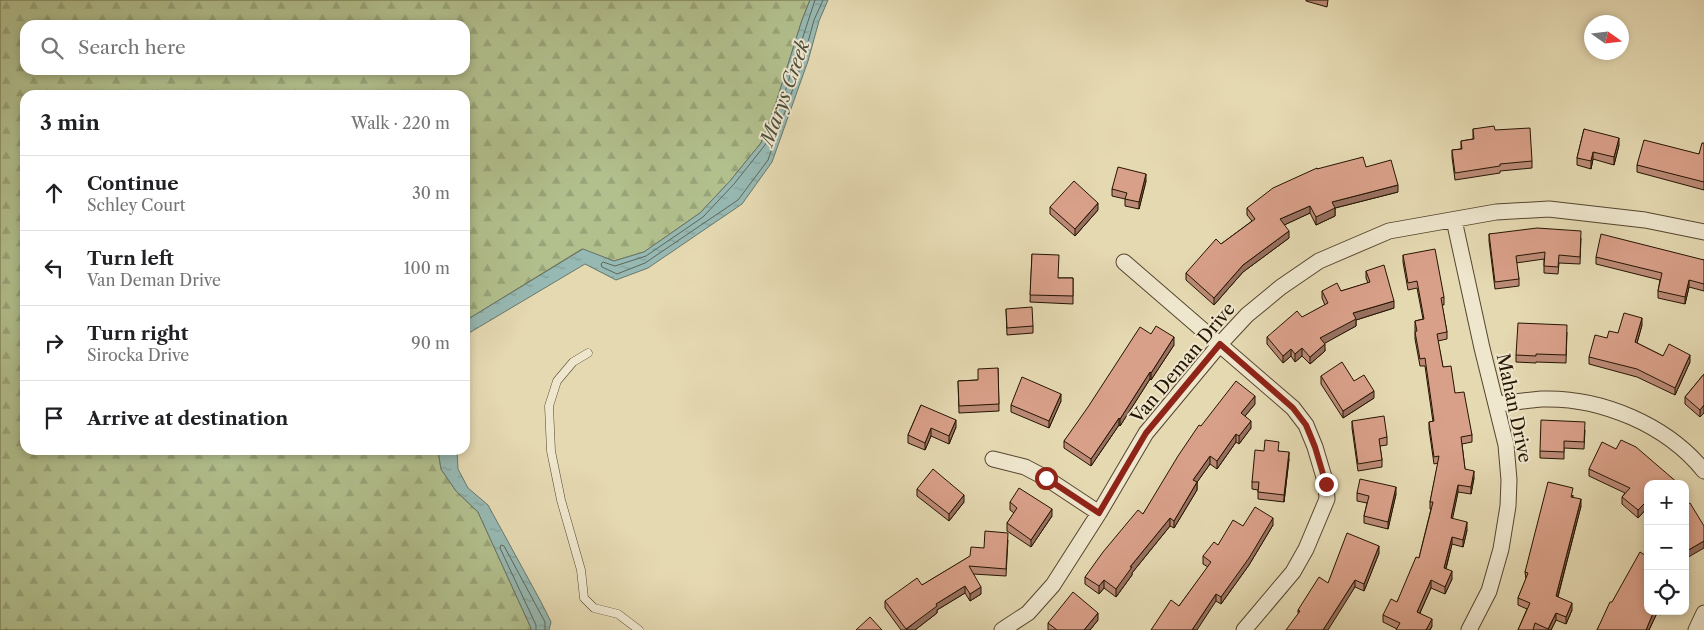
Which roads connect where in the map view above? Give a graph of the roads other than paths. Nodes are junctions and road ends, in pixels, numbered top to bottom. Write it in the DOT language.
graph roads {
  1 [pos="1454,220"];
  2 [pos="1704,232"];
  3 [pos="1124,262"];
  4 [pos="1220,344"];
  5 [pos="588,353"];
  6 [pos="1496,404"];
  7 [pos="992,460"];
  8 [pos="1704,471"];
  9 [pos="1099,513"];
  10 [pos="1704,613"];
  11 [pos="639,630"];
  12 [pos="1002,630"];
  13 [pos="1244,630"];
  14 [pos="1469,630"];
  15 [pos="1696,630"];
  1 -- 2 [label="street, Van Deman Drive"];
  1 -- 4 [label="street, Van Deman Drive"];
  1 -- 6 [label="street, Mahan Drive"];
  3 -- 4 [label="street"];
  4 -- 9 [label="street, Van Deman Drive"];
  4 -- 13 [label="street"];
  5 -- 11 [label="lane"];
  6 -- 8 [label="street"];
  6 -- 14 [label="street, Mahan Drive"];
  7 -- 9 [label="street"];
  9 -- 12 [label="street, Van Deman Drive"];
  10 -- 15 [label="street"];
}
